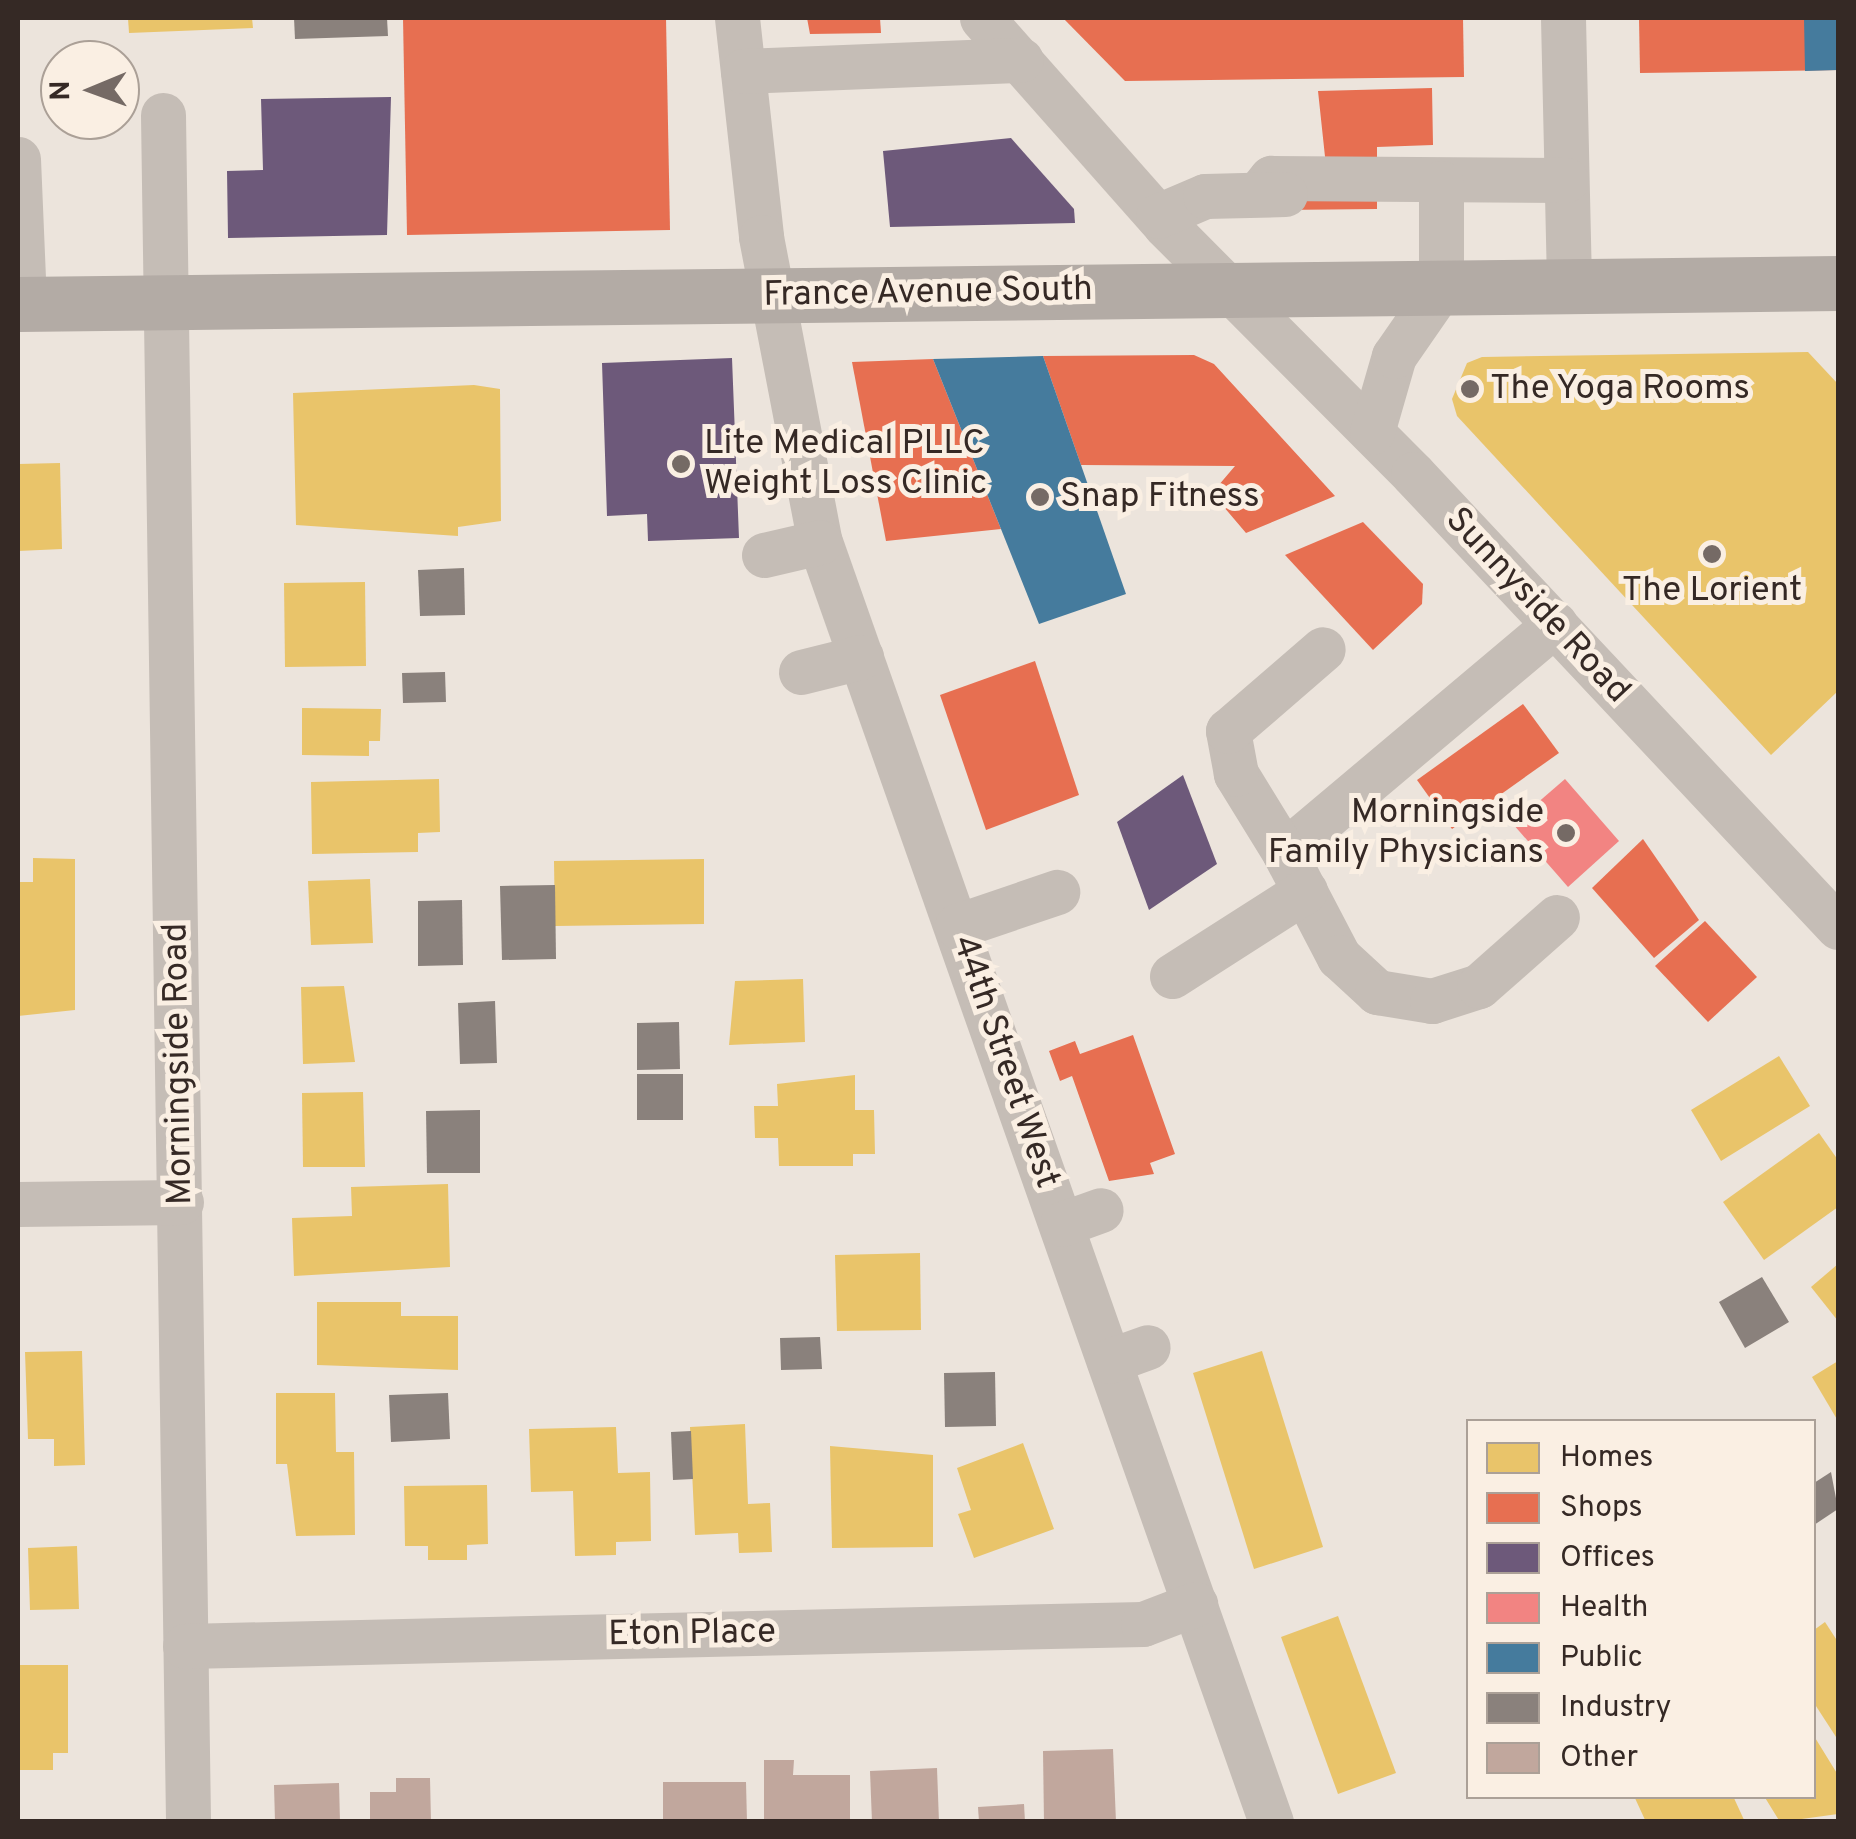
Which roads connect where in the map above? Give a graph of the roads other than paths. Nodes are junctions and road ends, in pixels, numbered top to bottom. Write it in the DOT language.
graph roads {
  1 [pos="736,18"];
  2 [pos="982,18"];
  3 [pos="1562,18"];
  4 [pos="1021,60"];
  5 [pos="742,71"];
  6 [pos="163,114"];
  7 [pos="18,159"];
  8 [pos="1566,180"];
  9 [pos="1441,182"];
  10 [pos="1158,216"];
  11 [pos="1838,283"];
  12 [pos="1568,287"];
  13 [pos="1442,288"];
  14 [pos="1228,291"];
  15 [pos="773,292"];
  16 [pos="21,304"];
  17 [pos="166,306"];
  18 [pos="1372,432"];
  19 [pos="820,542"];
  20 [pos="764,555"];
  21 [pos="1555,624"];
  22 [pos="1323,649"];
  23 [pos="861,657"];
  24 [pos="802,672"];
  25 [pos="1294,872"];
  26 [pos="1057,892"];
  27 [pos="1557,917"];
  28 [pos="957,926"];
  29 [pos="1838,927"];
  30 [pos="1172,976"];
  31 [pos="181,1202"];
  32 [pos="18,1204"];
  33 [pos="1194,1604"];
  34 [pos="185,1646"];
  35 [pos="188,1822"];
  36 [pos="1271,1822"];
  1 -- 5 [label="street, 44th Street West"];
  2 -- 4 [label="street, Sunnyside Road"];
  3 -- 8 [label="street"];
  4 -- 5 [label="street"];
  4 -- 10 [label="street, Sunnyside Road"];
  5 -- 15 [label="street, 44th Street West"];
  6 -- 17 [label="street, Morningside Road"];
  7 -- 16 [label="street"];
  8 -- 9 [label="street"];
  8 -- 12 [label="street"];
  9 -- 10 [label="street"];
  9 -- 13 [label="street"];
  10 -- 14 [label="street, Sunnyside Road"];
  11 -- 12 [label="main road, France Avenue South"];
  12 -- 13 [label="main road, France Avenue South"];
  13 -- 14 [label="main road, France Avenue South"];
  13 -- 18 [label="street"];
  14 -- 15 [label="main road, France Avenue South"];
  14 -- 18 [label="street, Sunnyside Road"];
  15 -- 17 [label="main road, France Avenue South"];
  15 -- 19 [label="street, 44th Street West"];
  16 -- 17 [label="main road, France Avenue South"];
  17 -- 31 [label="street, Morningside Road"];
  18 -- 21 [label="street, Sunnyside Road"];
  19 -- 20 [label="street"];
  19 -- 23 [label="street, 44th Street West"];
  21 -- 25 [label="street"];
  21 -- 29 [label="street, Sunnyside Road"];
  22 -- 25 [label="street"];
  23 -- 24 [label="street"];
  23 -- 28 [label="street, 44th Street West"];
  25 -- 27 [label="street"];
  25 -- 30 [label="street"];
  26 -- 28 [label="street"];
  28 -- 33 [label="street, 44th Street West"];
  31 -- 32 [label="street"];
  31 -- 34 [label="street, Morningside Road"];
  33 -- 34 [label="street, Eton Place"];
  33 -- 36 [label="street, 44th Street West"];
  34 -- 35 [label="street, Morningside Road"];
}
